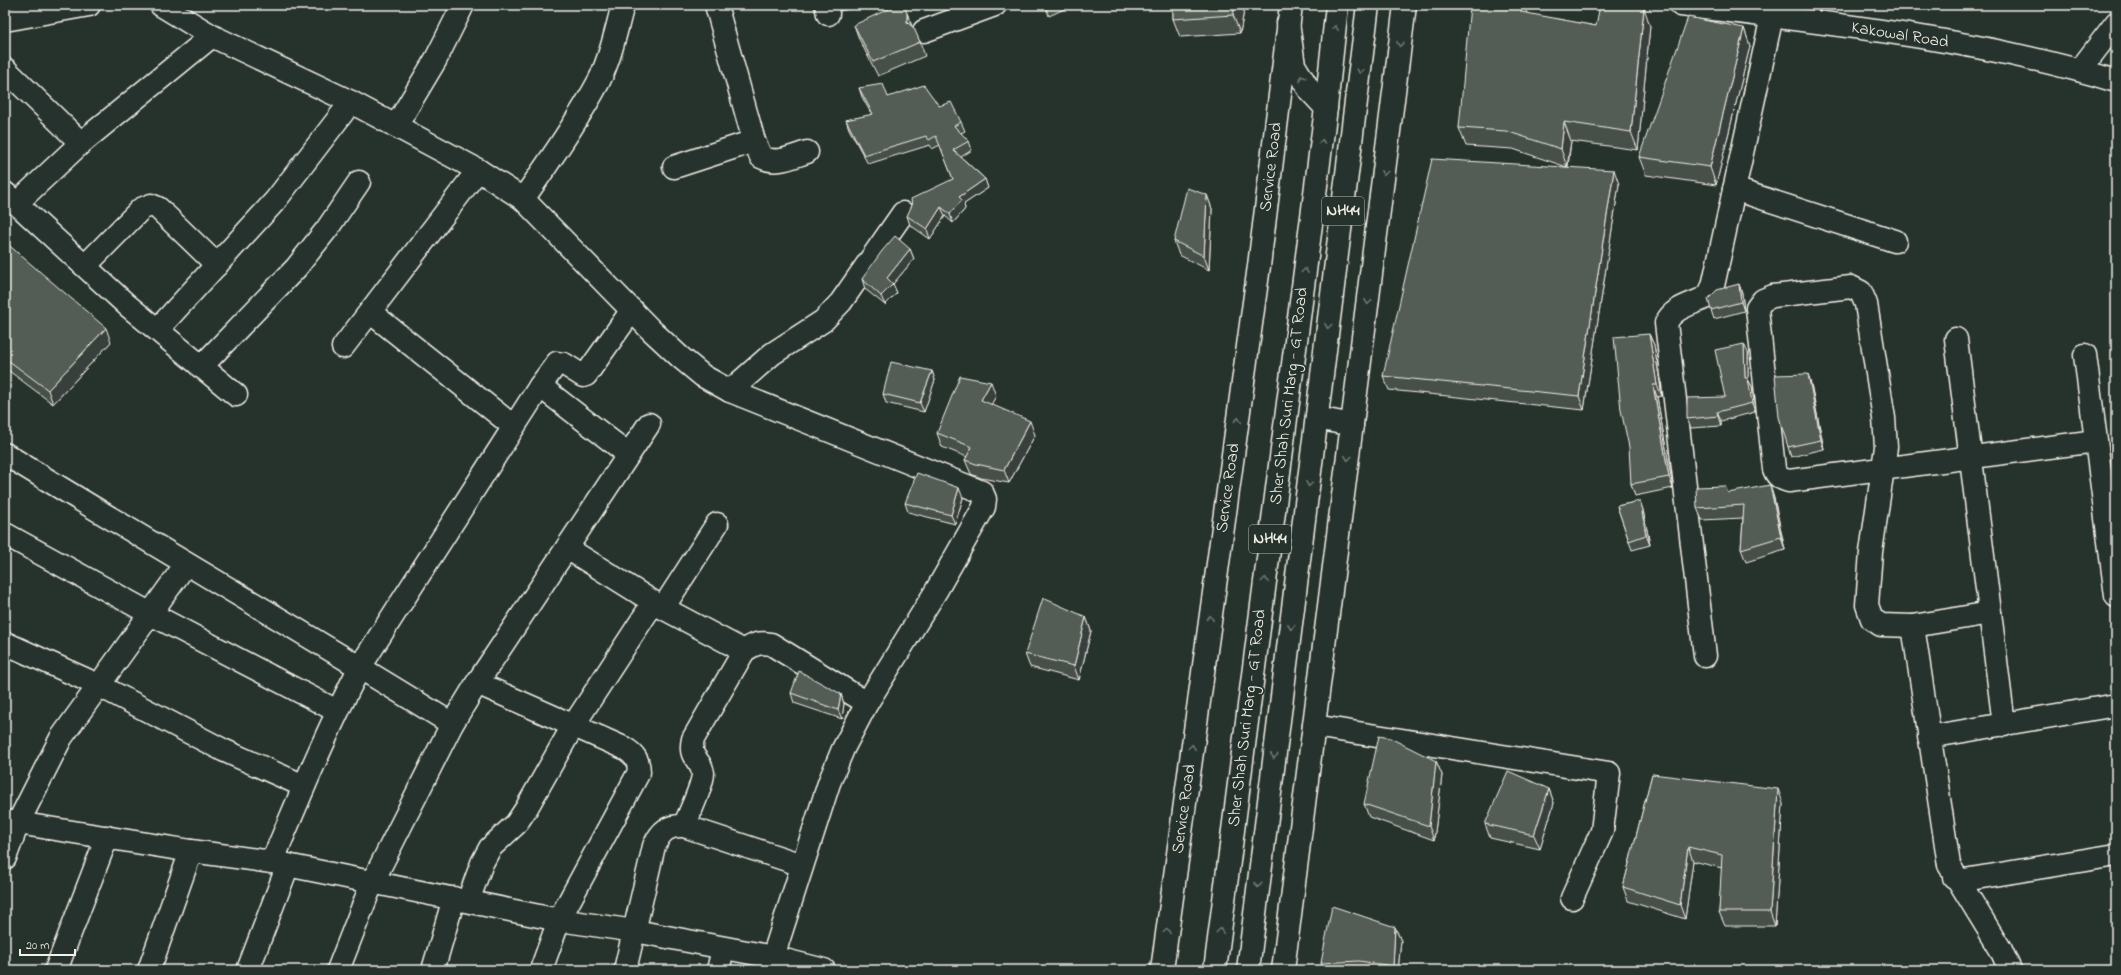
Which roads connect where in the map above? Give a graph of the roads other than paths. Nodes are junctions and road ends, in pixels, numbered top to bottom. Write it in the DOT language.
graph roads {
  1 [pos="89,5"];
  2 [pos="161,5"];
  3 [pos="463,5"];
  4 [pos="622,5"];
  5 [pos="716,5"];
  6 [pos="995,5"];
  7 [pos="1337,5"];
  8 [pos="1368,5"];
  9 [pos="1405,5"];
  10 [pos="1681,5"];
  11 [pos="1289,14"];
  12 [pos="1772,16"];
  13 [pos="5,20"];
  14 [pos="2116,23"];
  15 [pos="924,31"];
  16 [pos="212,36"];
  17 [pos="5,69"];
  18 [pos="2080,70"];
  19 [pos="2116,81"];
  20 [pos="351,102"];
  21 [pos="1326,108"];
  22 [pos="396,126"];
  23 [pos="754,141"];
  24 [pos="81,143"];
  25 [pos="807,152"];
  26 [pos="674,166"];
  27 [pos="478,170"];
  28 [pos="359,182"];
  29 [pos="1734,189"];
  30 [pos="11,198"];
  31 [pos="523,199"];
  32 [pos="903,213"];
  33 [pos="1895,241"];
  34 [pos="217,265"];
  35 [pos="85,266"];
  36 [pos="632,310"];
  37 [pos="370,312"];
  38 [pos="158,329"];
  39 [pos="1956,338"];
  40 [pos="344,347"];
  41 [pos="2085,355"];
  42 [pos="201,367"];
  43 [pos="540,386"];
  44 [pos="730,391"];
  45 [pos="236,395"];
  46 [pos="1317,418"];
  47 [pos="649,424"];
  48 [pos="1352,425"];
  49 [pos="514,426"];
  50 [pos="2096,441"];
  51 [pos="5,454"];
  52 [pos="628,454"];
  53 [pos="1970,459"];
  54 [pos="1884,470"];
  55 [pos="717,524"];
  56 [pos="5,534"];
  57 [pos="567,548"];
  58 [pos="186,564"];
  59 [pos="2116,596"];
  60 [pos="658,605"];
  61 [pos="1990,613"];
  62 [pos="151,614"];
  63 [pos="1913,626"];
  64 [pos="5,643"];
  65 [pos="744,651"];
  66 [pos="1705,656"];
  67 [pos="360,667"];
  68 [pos="477,683"];
  69 [pos="98,685"];
  70 [pos="867,703"];
  71 [pos="2116,705"];
  72 [pos="337,711"];
  73 [pos="452,724"];
  74 [pos="2004,725"];
  75 [pos="573,726"];
  76 [pos="1314,726"];
  77 [pos="1929,737"];
  78 [pos="304,786"];
  79 [pos="12,822"];
  80 [pos="684,826"];
  81 [pos="107,837"];
  82 [pos="191,851"];
  83 [pos="2116,855"];
  84 [pos="5,858"];
  85 [pos="280,864"];
  86 [pos="802,865"];
  87 [pos="1954,877"];
  88 [pos="372,882"];
  89 [pos="1572,898"];
  90 [pos="461,900"];
  91 [pos="559,920"];
  92 [pos="635,931"];
  93 [pos="724,949"];
  94 [pos="784,963"];
  95 [pos="56,970"];
  96 [pos="149,970"];
  97 [pos="248,970"];
  98 [pos="338,970"];
  99 [pos="433,970"];
  100 [pos="541,970"];
  101 [pos="625,970"];
  102 [pos="718,970"];
  103 [pos="824,970"];
  104 [pos="1162,970"];
  105 [pos="1215,970"];
  106 [pos="1248,970"];
  107 [pos="1283,970"];
  108 [pos="2010,970"];
  1 -- 13 [label="main road"];
  2 -- 16 [label="main road"];
  3 -- 22 [label="main road"];
  4 -- 31 [label="main road"];
  5 -- 23 [label="main road"];
  6 -- 15 [label="main road"];
  21 -- 7 [label="main road, NH44, one-way"];
  8 -- 46 [label="main road, NH44, one-way"];
  9 -- 48 [label="main road, one-way"];
  10 -- 12 [label="main road, Kakowal Road"];
  21 -- 11 [label="main road, one-way"];
  104 -- 11 [label="main road, Service Road, one-way"];
  12 -- 18 [label="main road, Kakowal Road"];
  12 -- 29 [label="main road"];
  14 -- 18 [label="main road"];
  16 -- 20 [label="main road"];
  16 -- 24 [label="main road"];
  17 -- 24 [label="main road"];
  18 -- 19 [label="main road, Kakowal Road"];
  20 -- 22 [label="main road"];
  20 -- 34 [label="main road"];
  105 -- 21 [label="main road, Sher Shah Suri Marg - GT Road / NH44, one-way"];
  22 -- 27 [label="main road"];
  23 -- 25 [label="main road"];
  23 -- 26 [label="main road"];
  24 -- 30 [label="main road"];
  27 -- 31 [label="main road"];
  27 -- 37 [label="main road"];
  28 -- 42 [label="main road"];
  29 -- 33 [label="main road"];
  29 -- 66 [label="main road"];
  30 -- 35 [label="main road"];
  31 -- 36 [label="main road"];
  32 -- 44 [label="main road"];
  34 -- 35 [label="main road"];
  34 -- 38 [label="main road"];
  35 -- 38 [label="main road"];
  36 -- 43 [label="main road"];
  36 -- 44 [label="main road"];
  37 -- 40 [label="main road"];
  37 -- 49 [label="main road"];
  38 -- 42 [label="main road"];
  39 -- 53 [label="main road"];
  41 -- 50 [label="main road"];
  42 -- 45 [label="main road"];
  43 -- 49 [label="main road"];
  43 -- 52 [label="main road"];
  44 -- 70 [label="main road"];
  46 -- 48 [label="main road"];
  46 -- 106 [label="main road, Sher Shah Suri Marg - GT Road / NH44, one-way"];
  47 -- 52 [label="main road"];
  48 -- 76 [label="main road, one-way"];
  49 -- 67 [label="main road"];
  50 -- 53 [label="main road"];
  50 -- 59 [label="main road"];
  51 -- 58 [label="main road"];
  52 -- 57 [label="main road"];
  53 -- 54 [label="main road"];
  53 -- 61 [label="main road"];
  54 -- 54 [label="main road"];
  54 -- 63 [label="main road"];
  55 -- 60 [label="main road"];
  56 -- 62 [label="main road"];
  57 -- 60 [label="main road"];
  57 -- 68 [label="main road"];
  58 -- 62 [label="main road"];
  58 -- 67 [label="main road"];
  60 -- 65 [label="main road"];
  60 -- 75 [label="main road"];
  61 -- 63 [label="main road"];
  61 -- 74 [label="main road"];
  62 -- 69 [label="main road"];
  62 -- 72 [label="main road"];
  63 -- 77 [label="main road"];
  64 -- 69 [label="main road"];
  65 -- 70 [label="main road"];
  65 -- 80 [label="main road"];
  67 -- 72 [label="main road"];
  67 -- 73 [label="main road"];
  68 -- 73 [label="main road"];
  68 -- 75 [label="main road"];
  69 -- 78 [label="main road"];
  69 -- 79 [label="main road"];
  70 -- 86 [label="main road"];
  71 -- 74 [label="main road"];
  72 -- 78 [label="main road"];
  73 -- 88 [label="main road"];
  74 -- 77 [label="main road"];
  75 -- 90 [label="main road"];
  75 -- 91 [label="main road"];
  76 -- 89 [label="main road"];
  76 -- 107 [label="main road"];
  77 -- 87 [label="main road"];
  78 -- 85 [label="main road"];
  79 -- 81 [label="main road"];
  79 -- 84 [label="main road"];
  80 -- 86 [label="main road"];
  80 -- 92 [label="main road"];
  81 -- 82 [label="main road"];
  81 -- 95 [label="main road"];
  82 -- 85 [label="main road"];
  82 -- 96 [label="main road"];
  83 -- 87 [label="main road"];
  85 -- 88 [label="main road"];
  85 -- 97 [label="main road"];
  86 -- 94 [label="main road"];
  87 -- 108 [label="main road"];
  88 -- 90 [label="main road"];
  88 -- 98 [label="main road"];
  90 -- 91 [label="main road"];
  90 -- 99 [label="main road"];
  91 -- 92 [label="main road"];
  91 -- 100 [label="main road"];
  92 -- 93 [label="main road"];
  92 -- 101 [label="main road"];
  93 -- 94 [label="main road"];
  93 -- 102 [label="main road"];
  94 -- 103 [label="main road"];
}
